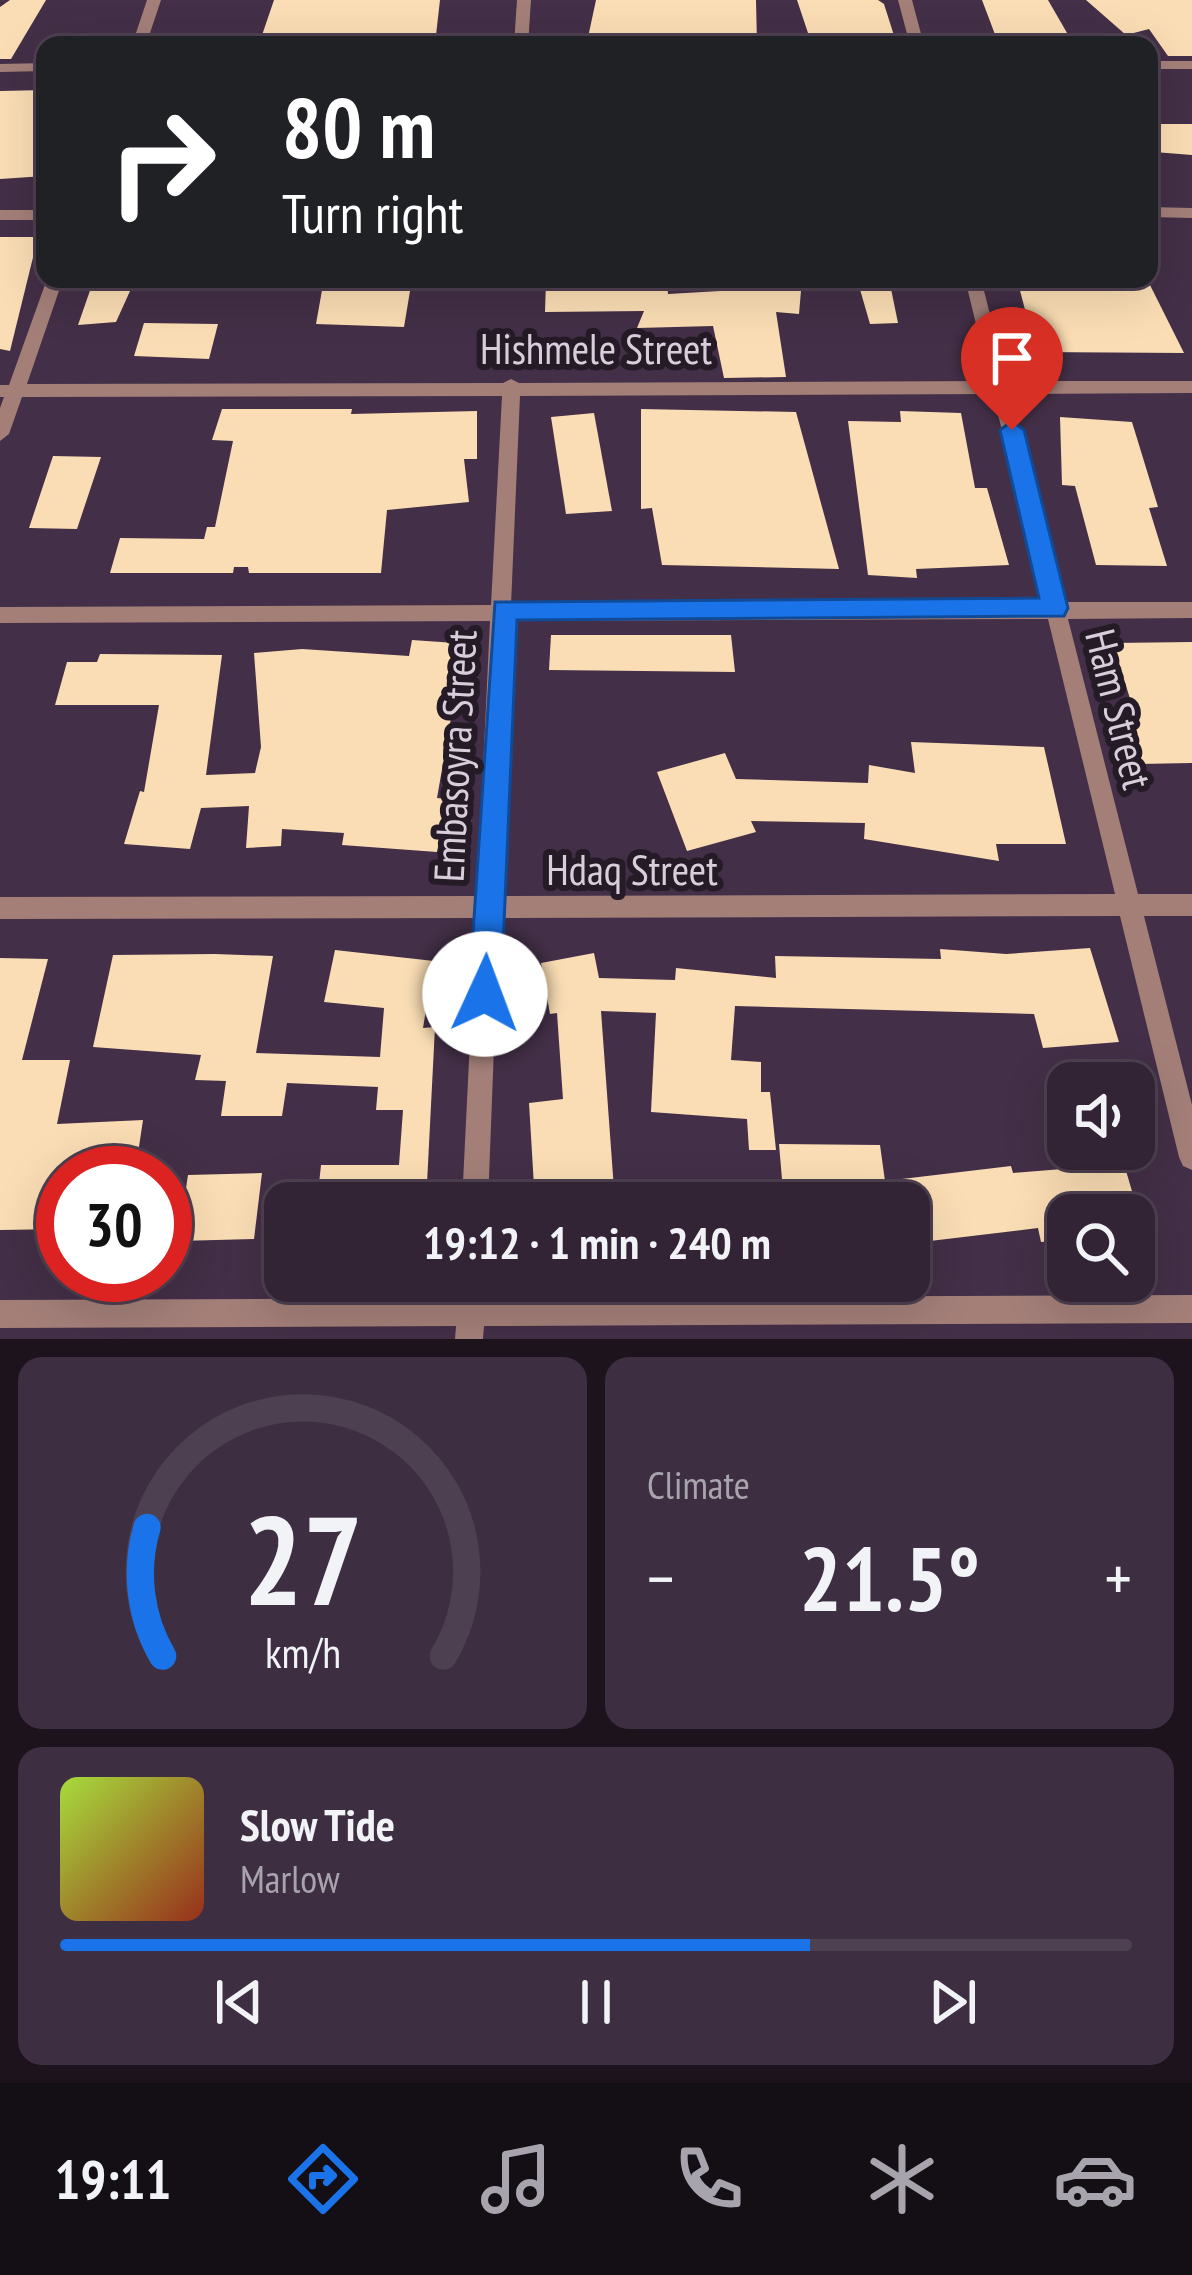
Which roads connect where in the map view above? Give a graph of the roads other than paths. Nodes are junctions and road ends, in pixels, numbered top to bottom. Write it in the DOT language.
graph roads {
  1 [pos="154,0"];
  2 [pos="524,0"];
  3 [pos="905,0"];
  4 [pos="142,36"];
  5 [pos="521,36"];
  6 [pos="914,36"];
  7 [pos="1158,65"];
  8 [pos="1192,65"];
  9 [pos="36,67"];
  10 [pos="0,68"];
  11 [pos="1158,212"];
  12 [pos="1192,212"];
  13 [pos="0,215"];
  14 [pos="36,215"];
  15 [pos="52,288"];
  16 [pos="976,288"];
  17 [pos="1001,385"];
  18 [pos="511,386"];
  19 [pos="1192,387"];
  20 [pos="7,391"];
  21 [pos="0,434"];
  22 [pos="1054,608"];
  23 [pos="505,609"];
  24 [pos="1192,610"];
  25 [pos="0,615"];
  26 [pos="1192,904"];
  27 [pos="1126,905"];
  28 [pos="0,908"];
  29 [pos="488,910"];
  30 [pos="1192,1157"];
  31 [pos="477,1182"];
  32 [pos="297,1302"];
  33 [pos="471,1302"];
  34 [pos="832,1302"];
  35 [pos="1192,1309"];
  36 [pos="0,1314"];
  37 [pos="469,1339"];
  1 -- 4 [label="street"];
  2 -- 5 [label="street"];
  3 -- 6 [label="street"];
  7 -- 8 [label="street"];
  9 -- 10 [label="street"];
  11 -- 12 [label="street"];
  13 -- 14 [label="street"];
  15 -- 20 [label="street"];
  16 -- 17 [label="street, Ham Street"];
  17 -- 18 [label="street, Hishmele Street"];
  17 -- 19 [label="street, Hishmele Street"];
  17 -- 22 [label="street, Ham Street"];
  18 -- 20 [label="street, Hishmele Street"];
  18 -- 23 [label="street, Embasoyra Street"];
  20 -- 21 [label="street"];
  22 -- 23 [label="street"];
  22 -- 24 [label="street"];
  22 -- 27 [label="street, Ham Street"];
  23 -- 25 [label="street"];
  23 -- 29 [label="street, Embasoyra Street"];
  26 -- 27 [label="street, Hdaq Street"];
  27 -- 29 [label="street, Hdaq Street"];
  27 -- 30 [label="street, Ham Street"];
  28 -- 29 [label="street, Hdaq Street"];
  29 -- 31 [label="street, Embasoyra Street"];
  32 -- 36 [label="street"];
  33 -- 37 [label="street"];
  34 -- 35 [label="street"];
}
